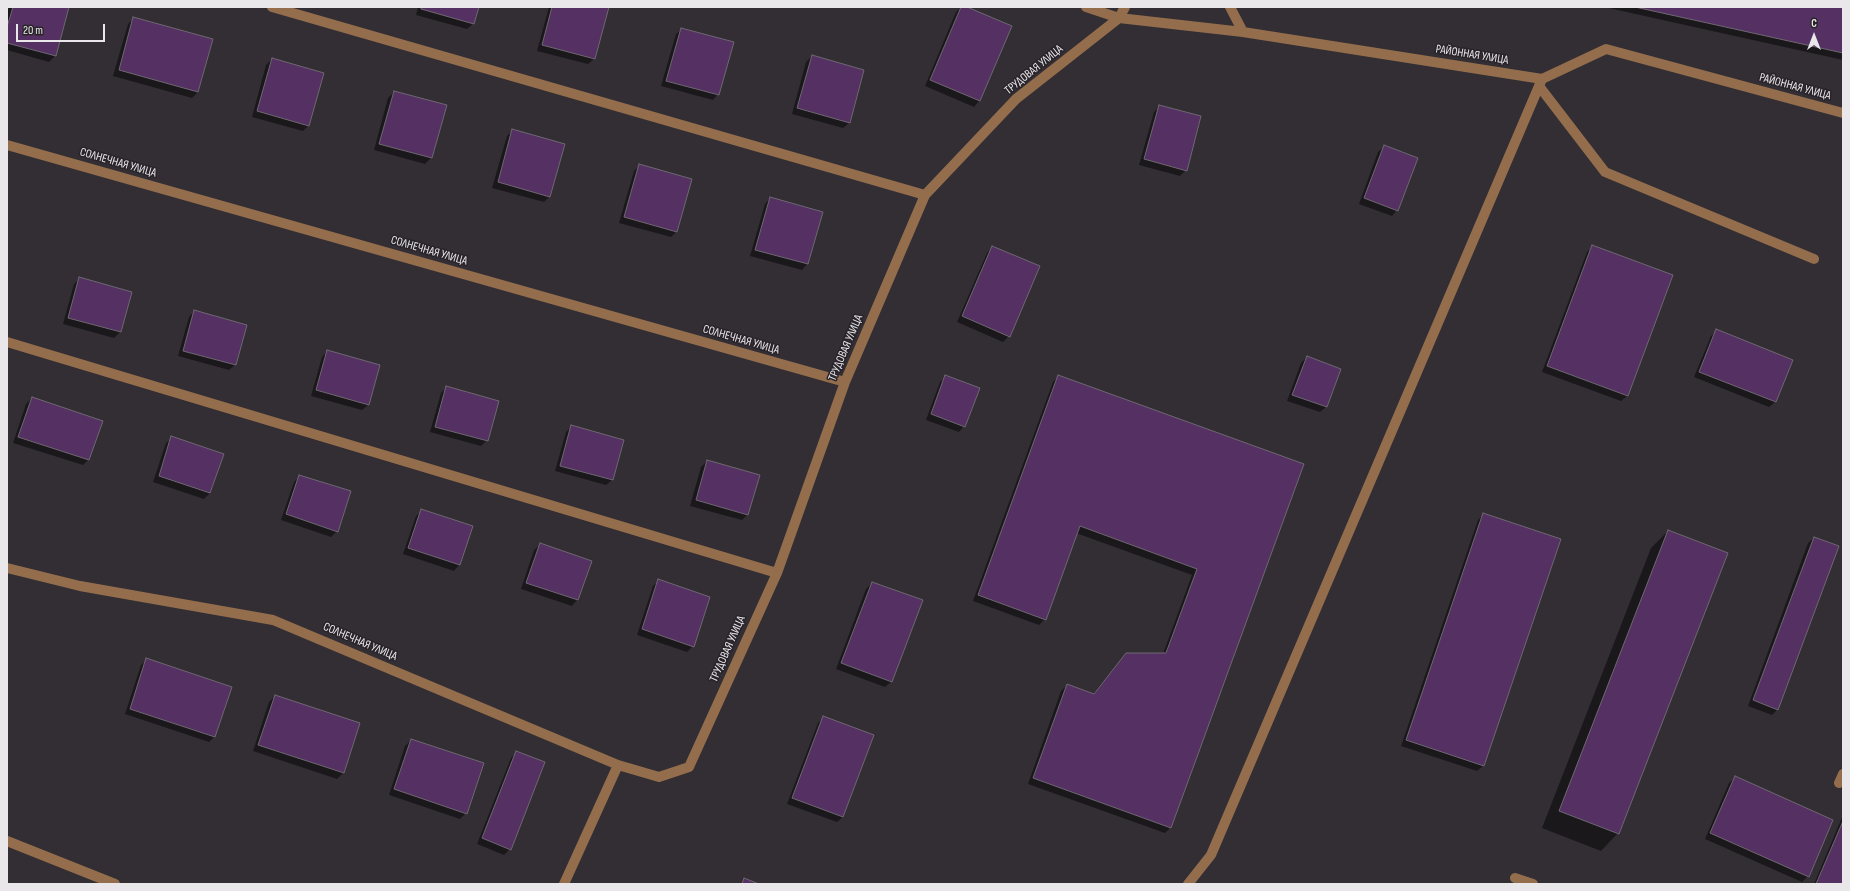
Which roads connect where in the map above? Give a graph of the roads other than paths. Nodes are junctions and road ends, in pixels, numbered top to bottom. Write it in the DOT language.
graph roads {
  1 [pos="272,7"];
  2 [pos="1086,7"];
  3 [pos="1125,7"];
  4 [pos="1230,7"];
  5 [pos="1119,18"];
  6 [pos="1243,32"];
  7 [pos="1540,83"];
  8 [pos="1843,113"];
  9 [pos="7,145"];
  10 [pos="925,195"];
  11 [pos="1814,260"];
  12 [pos="7,342"];
  13 [pos="845,382"];
  14 [pos="7,568"];
  15 [pos="777,573"];
  16 [pos="618,765"];
  17 [pos="689,767"];
  18 [pos="7,841"];
  19 [pos="1515,878"];
  20 [pos="115,884"];
  21 [pos="564,884"];
  22 [pos="1188,884"];
  23 [pos="1533,884"];
  1 -- 10 [label="street"];
  2 -- 5 [label="street, РАЙОННАЯ УЛИЦА"];
  3 -- 5 [label="street, ТРУДОВАЯ УЛИЦА"];
  4 -- 6 [label="street"];
  5 -- 6 [label="street, РАЙОННАЯ УЛИЦА"];
  5 -- 10 [label="street, ТРУДОВАЯ УЛИЦА"];
  6 -- 7 [label="street, РАЙОННАЯ УЛИЦА"];
  7 -- 8 [label="street, РАЙОННАЯ УЛИЦА"];
  7 -- 11 [label="street"];
  7 -- 22 [label="street"];
  9 -- 13 [label="street, СОЛНЕЧНАЯ УЛИЦА"];
  10 -- 13 [label="street, ТРУДОВАЯ УЛИЦА"];
  12 -- 15 [label="street"];
  13 -- 15 [label="street, ТРУДОВАЯ УЛИЦА"];
  14 -- 16 [label="street, СОЛНЕЧНАЯ УЛИЦА"];
  15 -- 17 [label="street, ТРУДОВАЯ УЛИЦА"];
  16 -- 17 [label="street, СОЛНЕЧНАЯ УЛИЦА"];
  16 -- 21 [label="street"];
  18 -- 20 [label="street"];
  19 -- 23 [label="street"];
}
